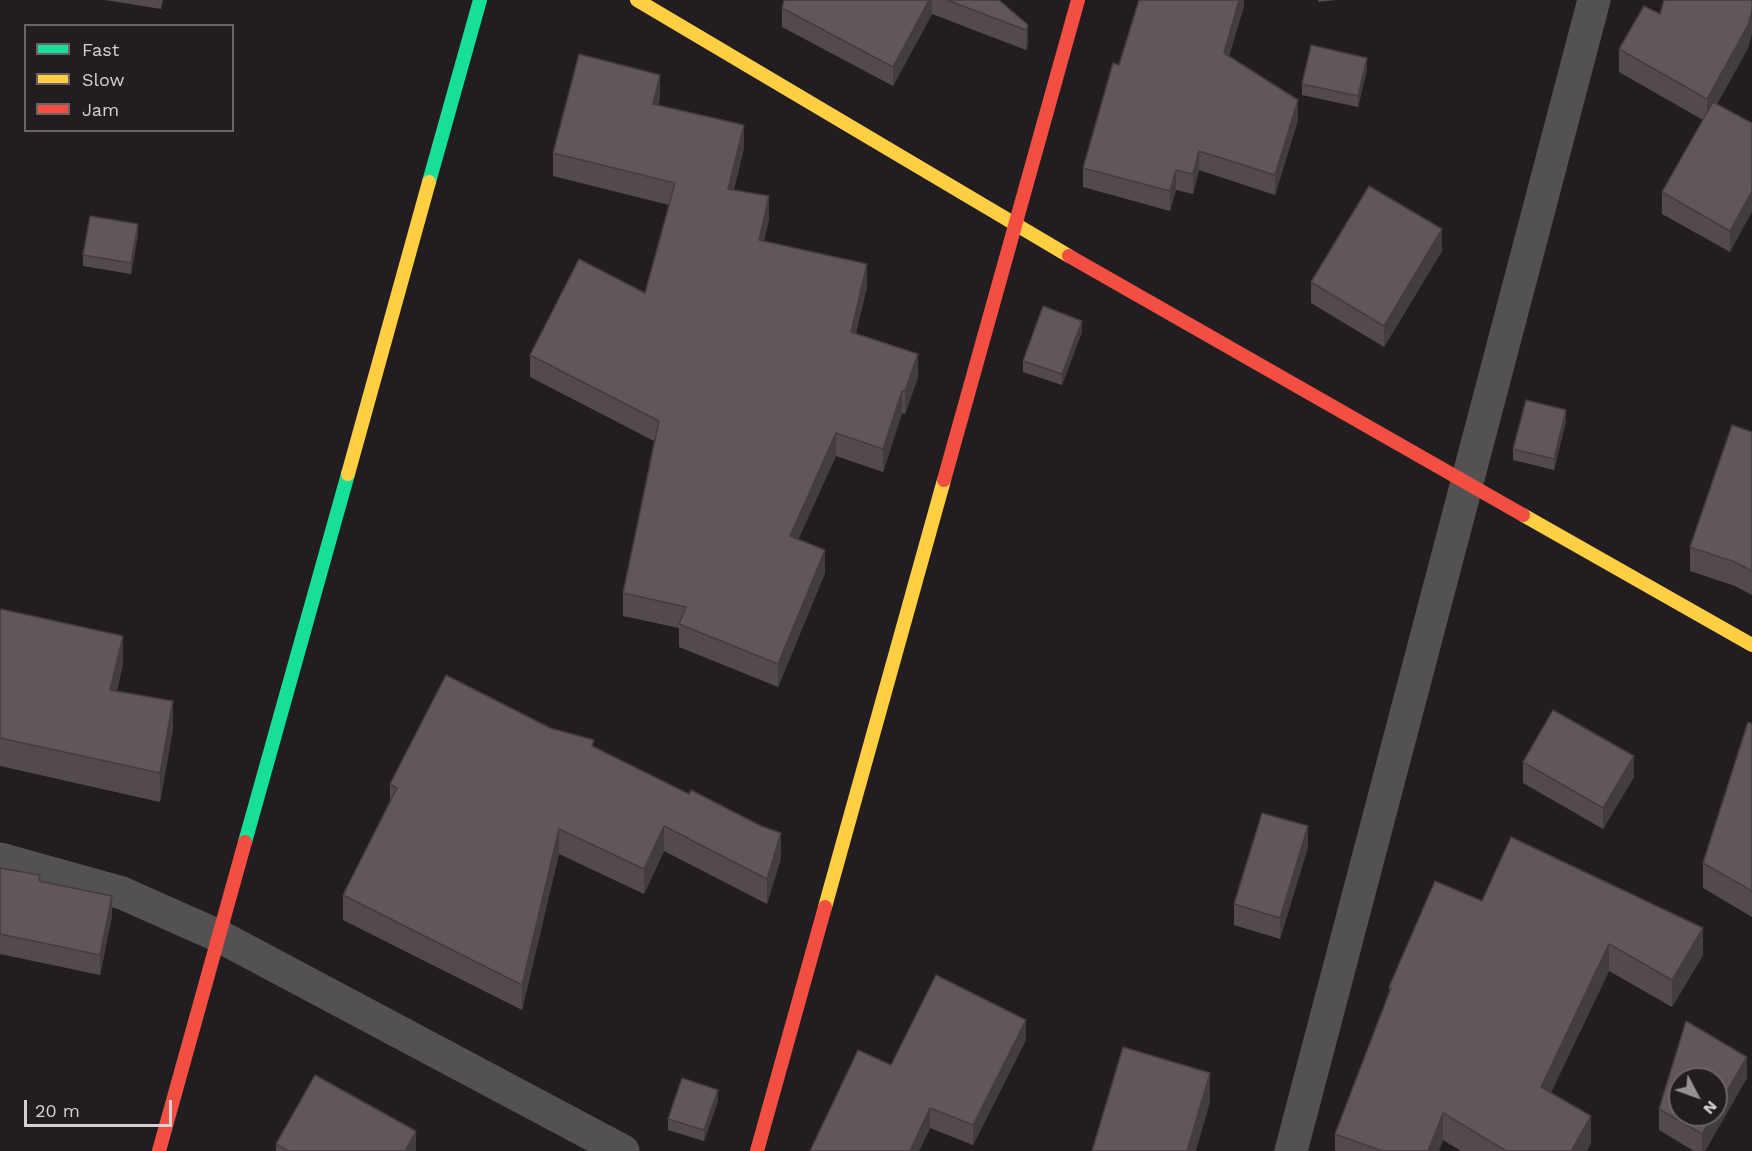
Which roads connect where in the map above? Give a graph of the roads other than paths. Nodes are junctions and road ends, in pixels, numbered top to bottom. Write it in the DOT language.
graph roads {
  1 [pos="480,0"];
  2 [pos="637,0"];
  3 [pos="1078,0"];
  4 [pos="1594,0"];
  5 [pos="1015,225"];
  6 [pos="1467,482"];
  7 [pos="1752,645"];
  8 [pos="0,859"];
  9 [pos="219,936"];
  10 [pos="159,1151"];
  11 [pos="623,1151"];
  12 [pos="757,1151"];
  13 [pos="1291,1151"];
  1 -- 9 [label="street"];
  2 -- 5 [label="street"];
  3 -- 5 [label="street"];
  4 -- 6 [label="street"];
  5 -- 6 [label="street"];
  5 -- 12 [label="street"];
  6 -- 7 [label="street"];
  6 -- 13 [label="street"];
  8 -- 9 [label="street"];
  9 -- 10 [label="street"];
  9 -- 11 [label="street"];
}
